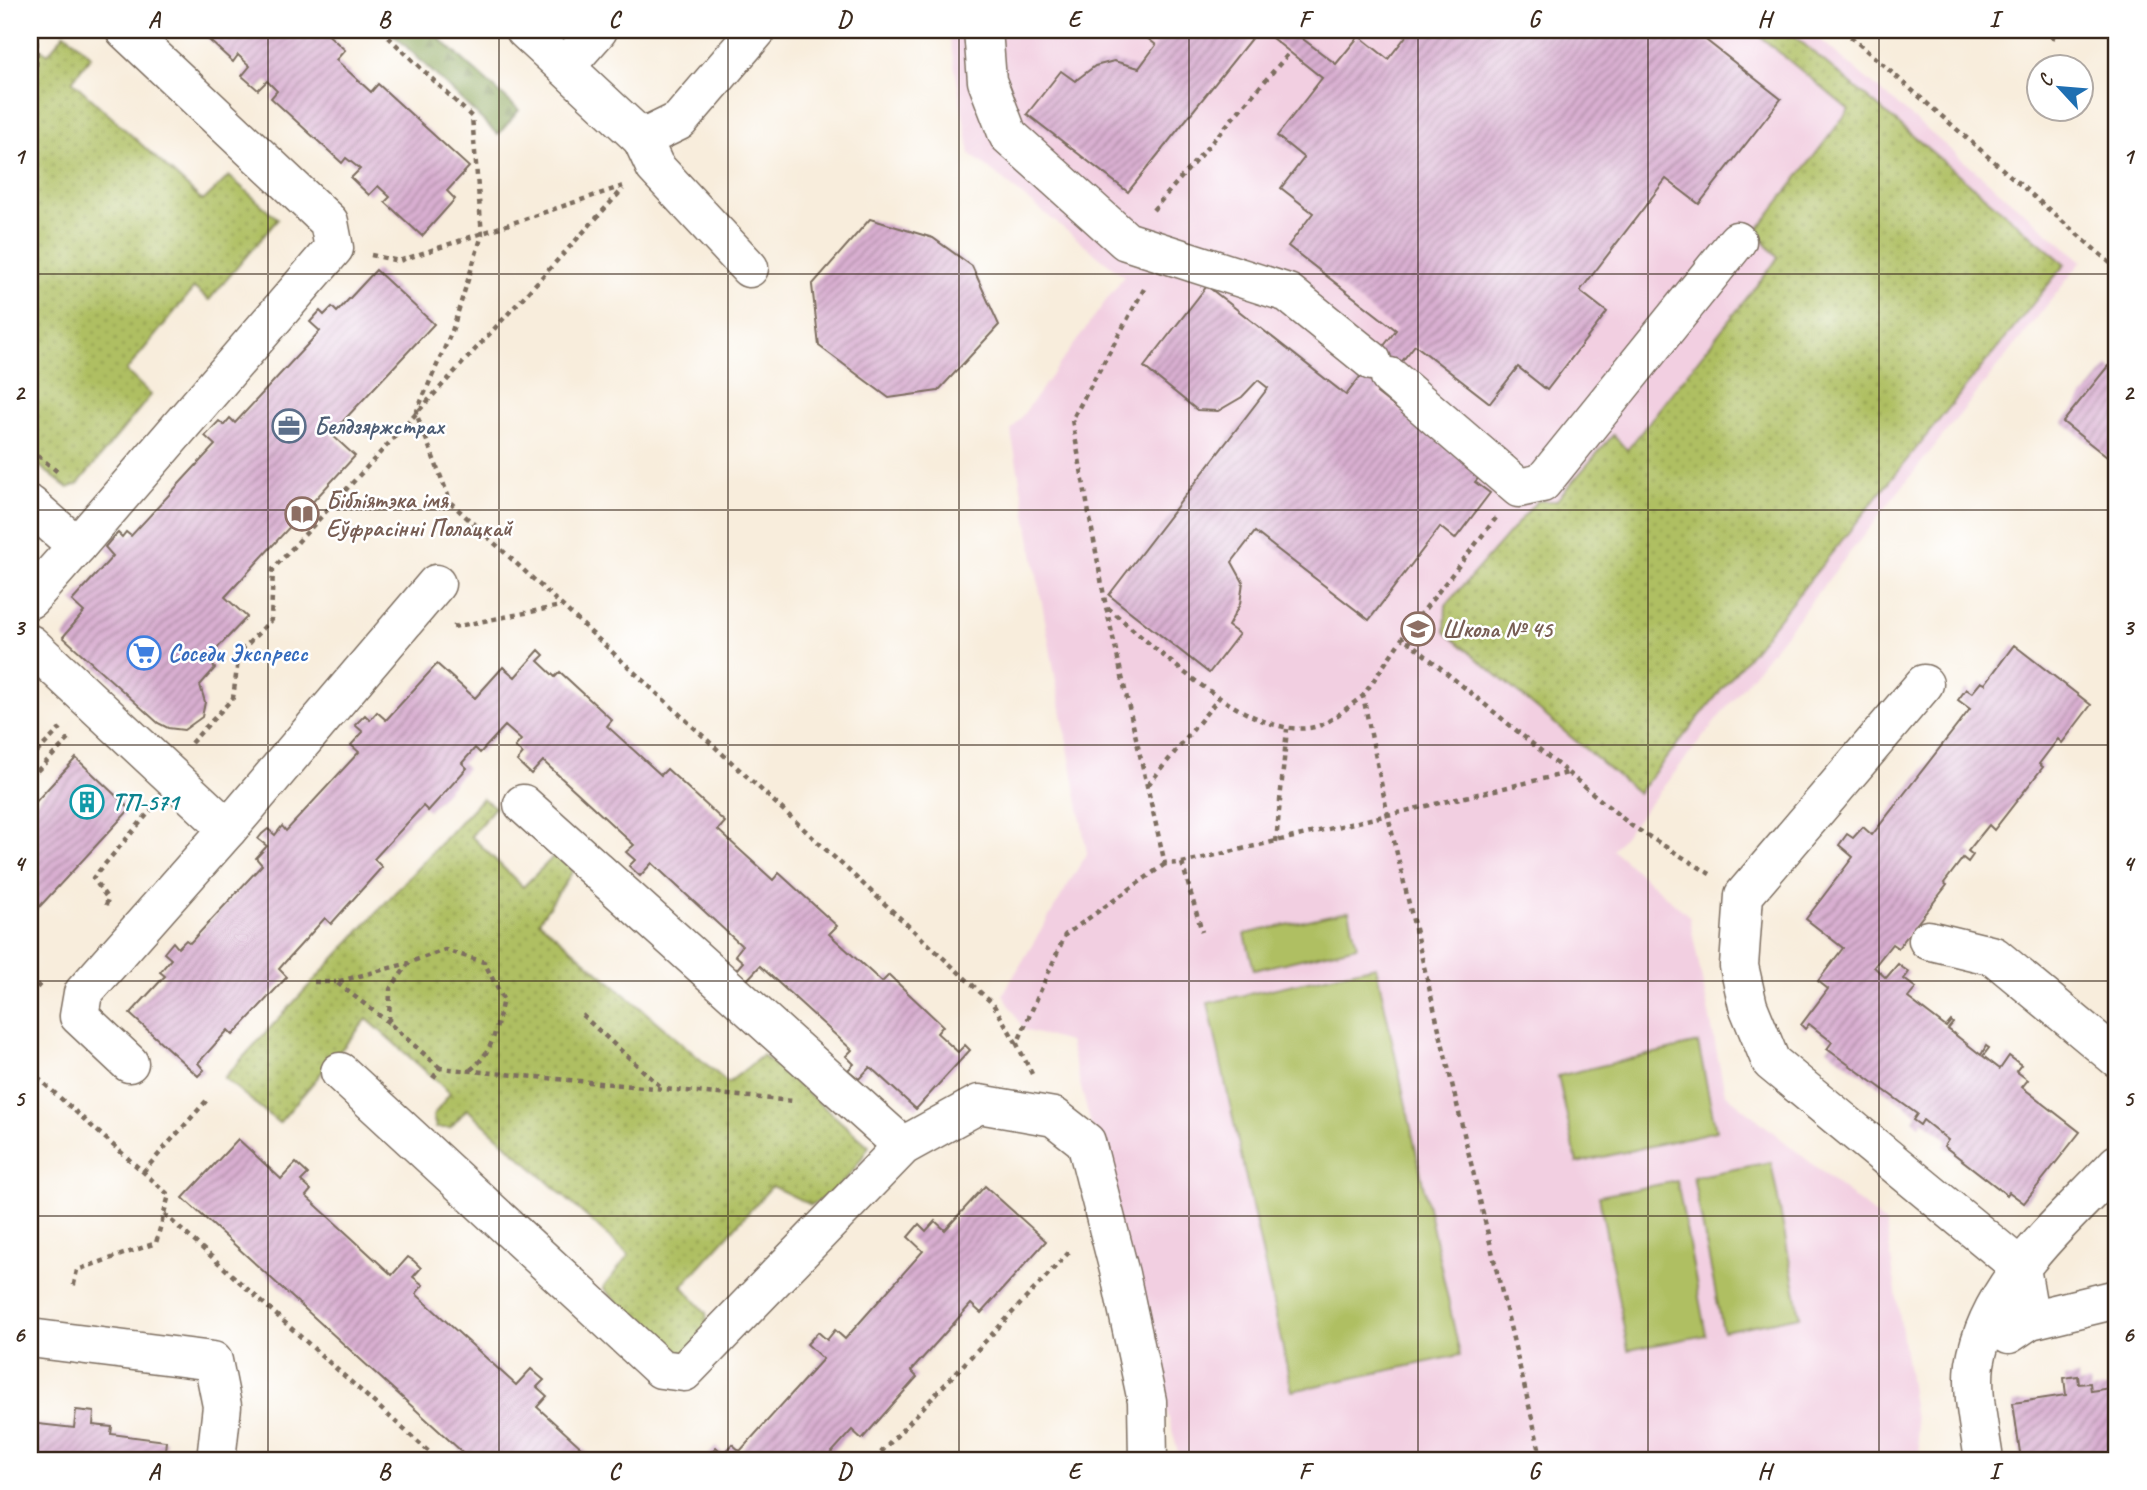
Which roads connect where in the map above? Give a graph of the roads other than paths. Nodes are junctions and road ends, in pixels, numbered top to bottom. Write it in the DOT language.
graph roads {
  1 [pos="125,30"];
  2 [pos="526,30"];
  3 [pos="598,30"];
  4 [pos="757,30"];
  5 [pos="983,30"];
  6 [pos="565,67"];
  7 [pos="642,139"];
  8 [pos="1737,241"];
  9 [pos="749,268"];
  10 [pos="30,505"];
  11 [pos="77,546"];
  12 [pos="436,584"];
  13 [pos="30,599"];
  14 [pos="30,644"];
  15 [pos="1924,684"];
  16 [pos="523,804"];
  17 [pos="228,829"];
  18 [pos="1928,940"];
  19 [pos="2117,1058"];
  20 [pos="129,1063"];
  21 [pos="340,1072"];
  22 [pos="903,1146"];
  23 [pos="2117,1164"];
  24 [pos="2021,1268"];
  25 [pos="2117,1299"];
  26 [pos="2030,1320"];
  27 [pos="30,1338"];
  28 [pos="1975,1367"];
  29 [pos="216,1460"];
  30 [pos="1148,1460"];
  31 [pos="1984,1460"];
  1 -- 11 [label="lane"];
  2 -- 6 [label="lane"];
  3 -- 6 [label="lane"];
  4 -- 7 [label="lane"];
  5 -- 8 [label="lane"];
  6 -- 7 [label="lane"];
  7 -- 9 [label="lane"];
  10 -- 11 [label="lane"];
  11 -- 13 [label="lane"];
  12 -- 17 [label="lane"];
  14 -- 17 [label="lane"];
  15 -- 24 [label="lane"];
  16 -- 22 [label="lane"];
  17 -- 20 [label="lane"];
  18 -- 19 [label="lane"];
  21 -- 22 [label="lane"];
  22 -- 30 [label="lane"];
  23 -- 24 [label="lane"];
  24 -- 26 [label="lane"];
  24 -- 28 [label="lane"];
  25 -- 26 [label="lane"];
  26 -- 28 [label="lane"];
  27 -- 29 [label="lane"];
  28 -- 31 [label="lane"];
}
